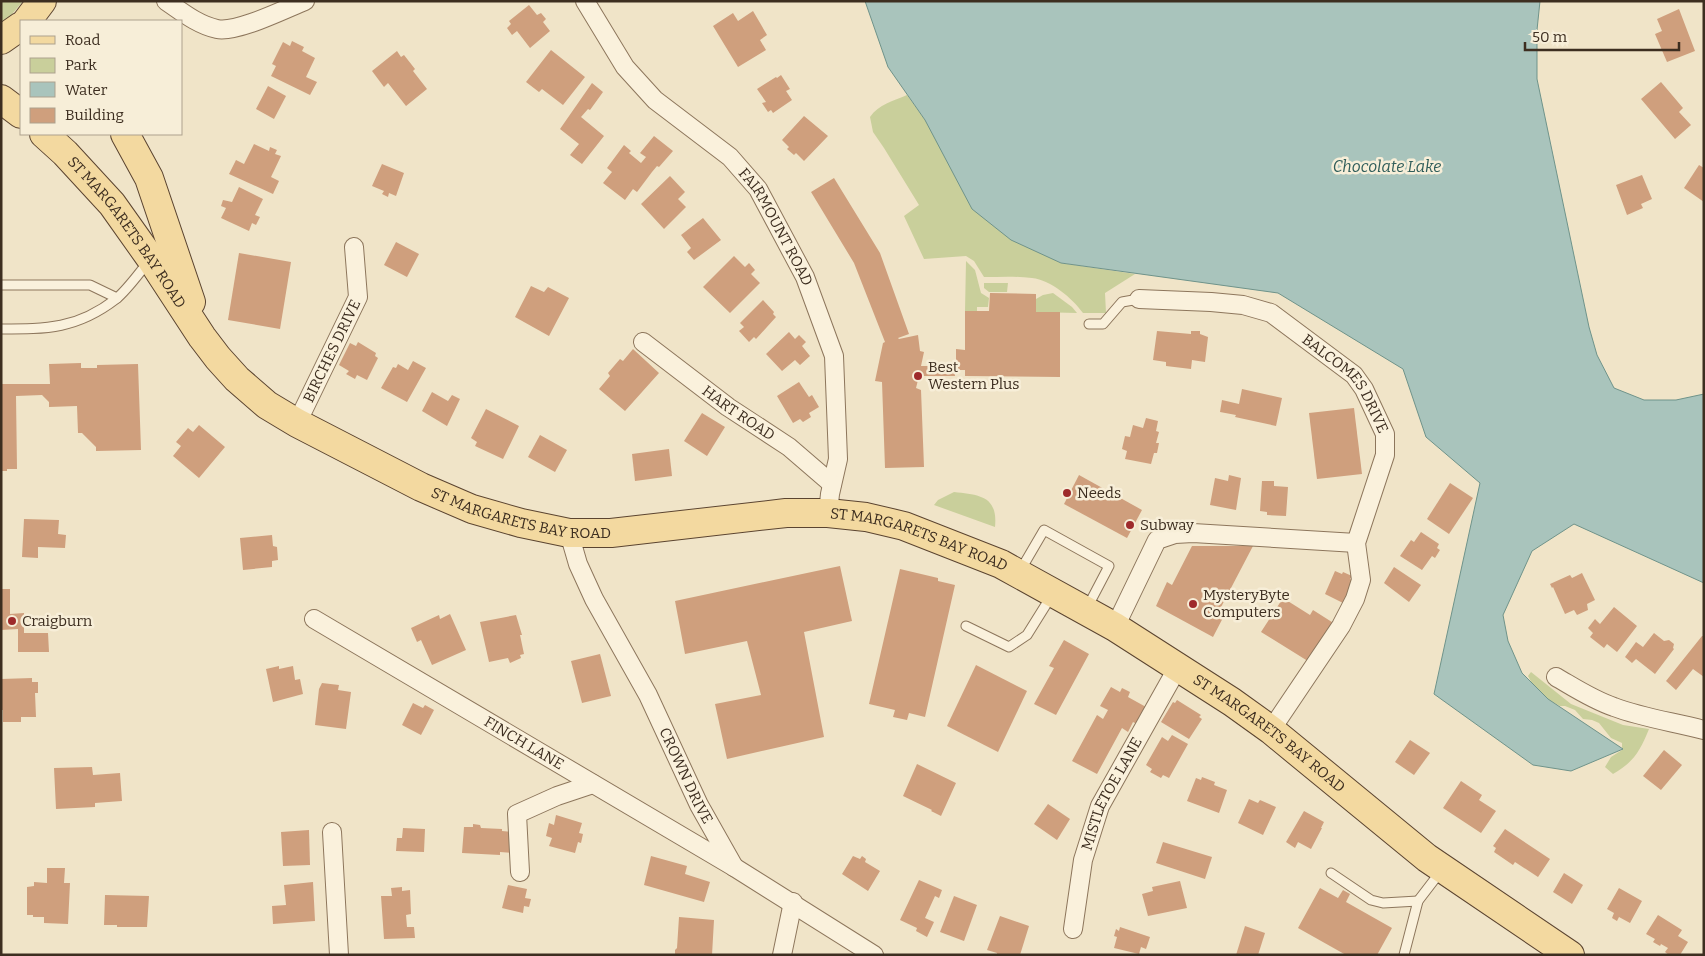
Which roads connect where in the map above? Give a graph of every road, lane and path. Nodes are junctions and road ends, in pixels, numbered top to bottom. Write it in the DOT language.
graph roads {
  1 [pos="42,1"];
  2 [pos="46,1"];
  3 [pos="166,1"];
  4 [pos="305,1"];
  5 [pos="585,1"];
  6 [pos="27,20"];
  7 [pos="49,20"];
  8 [pos="20,27"];
  9 [pos="1,40"];
  10 [pos="1,99"];
  11 [pos="20,113"];
  12 [pos="45,135"];
  13 [pos="127,135"];
  14 [pos="354,247"];
  15 [pos="151,259"];
  16 [pos="1,285"];
  17 [pos="117,298"];
  18 [pos="1139,299"];
  19 [pos="1089,324"];
  20 [pos="1,329"];
  21 [pos="202,337"];
  22 [pos="644,342"];
  23 [pos="297,423"];
  24 [pos="832,484"];
  25 [pos="828,514"];
  26 [pos="569,533"];
  27 [pos="1356,543"];
  28 [pos="1019,573"];
  29 [pos="1054,593"];
  30 [pos="1086,610"];
  31 [pos="314,619"];
  32 [pos="966,626"];
  33 [pos="1115,627"];
  34 [pos="1178,667"];
  35 [pos="1556,677"];
  36 [pos="1271,730"];
  37 [pos="1704,730"];
  38 [pos="593,784"];
  39 [pos="332,832"];
  40 [pos="734,867"];
  41 [pos="1442,869"];
  42 [pos="520,872"];
  43 [pos="1331,873"];
  44 [pos="1418,901"];
  45 [pos="792,902"];
  46 [pos="1073,929"];
  47 [pos="339,955"];
  48 [pos="782,955"];
  49 [pos="874,955"];
  50 [pos="1404,955"];
  51 [pos="1570,955"];
  1 -- 6 [label="main road"];
  2 -- 7 [label="main road"];
  3 -- 4 [label="street"];
  5 -- 24 [label="street, FAIRMOUNT ROAD"];
  8 -- 9 [label="main road"];
  10 -- 11 [label="main road"];
  12 -- 15 [label="main road, ST MARGARETS BAY ROAD"];
  13 -- 21 [label="main road, ST MARGARETS BAY ROAD"];
  14 -- 23 [label="street, BIRCHES DRIVE"];
  15 -- 17 [label="lane"];
  15 -- 21 [label="main road, ST MARGARETS BAY ROAD"];
  16 -- 17 [label="lane"];
  17 -- 20 [label="lane"];
  18 -- 19 [label="lane"];
  18 -- 27 [label="street, BALCOMES DRIVE"];
  21 -- 23 [label="main road, ST MARGARETS BAY ROAD"];
  22 -- 24 [label="street, HART ROAD"];
  23 -- 26 [label="main road, ST MARGARETS BAY ROAD"];
  24 -- 25 [label="street, FAIRMOUNT ROAD"];
  25 -- 26 [label="main road, ST MARGARETS BAY ROAD"];
  25 -- 28 [label="main road, ST MARGARETS BAY ROAD"];
  26 -- 40 [label="street, CROWN DRIVE"];
  27 -- 33 [label="street"];
  27 -- 36 [label="street"];
  28 -- 29 [label="main road, ST MARGARETS BAY ROAD"];
  28 -- 30 [label="lane"];
  29 -- 30 [label="main road, ST MARGARETS BAY ROAD"];
  29 -- 32 [label="lane"];
  30 -- 33 [label="main road, ST MARGARETS BAY ROAD"];
  31 -- 38 [label="street, FINCH LANE"];
  33 -- 34 [label="main road, ST MARGARETS BAY ROAD"];
  34 -- 36 [label="main road, ST MARGARETS BAY ROAD"];
  34 -- 46 [label="street, MISTLETOE LANE"];
  35 -- 37 [label="street"];
  36 -- 41 [label="main road, ST MARGARETS BAY ROAD"];
  38 -- 40 [label="street, FINCH LANE"];
  38 -- 42 [label="street"];
  39 -- 47 [label="street"];
  40 -- 45 [label="street, CROWN DRIVE"];
  41 -- 44 [label="lane"];
  41 -- 51 [label="main road, ST MARGARETS BAY ROAD"];
  43 -- 44 [label="lane"];
  44 -- 50 [label="lane"];
  45 -- 48 [label="street"];
  45 -- 49 [label="street, CROWN DRIVE"];
}
